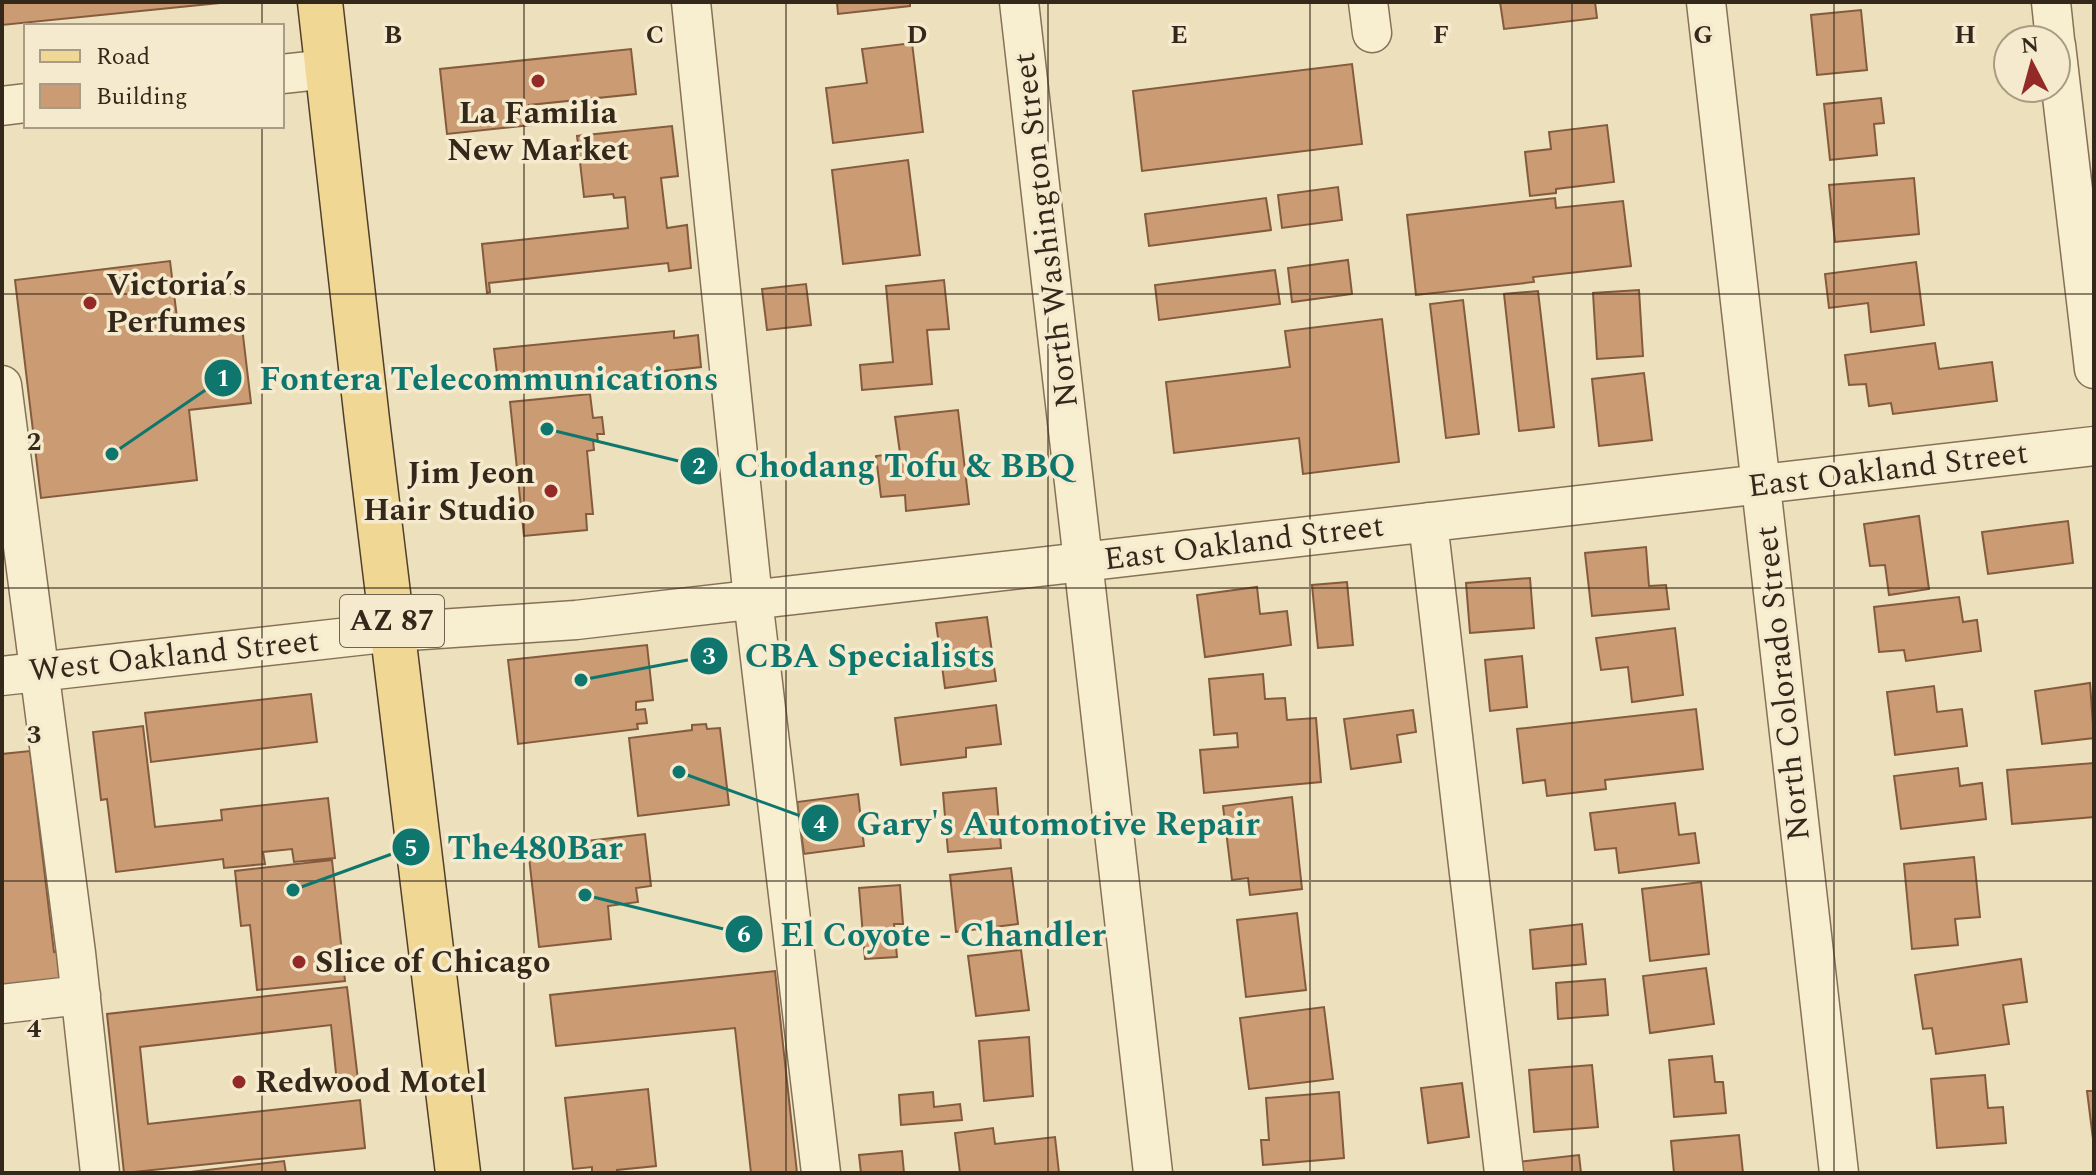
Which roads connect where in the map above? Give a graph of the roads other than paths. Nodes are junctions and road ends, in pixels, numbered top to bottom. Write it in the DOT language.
graph roads {
  1 [pos="320,2"];
  2 [pos="691,2"];
  3 [pos="1019,2"];
  4 [pos="1706,2"];
  5 [pos="2051,2"];
  6 [pos="2054,24"];
  7 [pos="328,69"];
  8 [pos="284,74"];
  9 [pos="24,103"];
  10 [pos="2063,104"];
  11 [pos="2,106"];
  12 [pos="2094,369"];
  13 [pos="2,385"];
  14 [pos="2,393"];
  15 [pos="2094,446"];
  16 [pos="1761,484"];
  17 [pos="1428,522"];
  18 [pos="1085,561"];
  19 [pos="753,599"];
  20 [pos="393,632"];
  21 [pos="41,672"];
  22 [pos="2,676"];
  23 [pos="81,995"];
  24 [pos="2,1004"];
  25 [pos="100,1173"];
  26 [pos="458,1173"];
  27 [pos="821,1173"];
  28 [pos="1153,1173"];
  29 [pos="1504,1173"];
  30 [pos="1839,1173"];
  1 -- 7 [label="main road, AZ 87"];
  2 -- 19 [label="street"];
  3 -- 18 [label="street, North Washington Street"];
  4 -- 16 [label="street, North Colorado Street"];
  5 -- 6 [label="street"];
  7 -- 8 [label="street"];
  7 -- 20 [label="main road, AZ 87"];
  9 -- 11 [label="street"];
  10 -- 12 [label="street"];
  13 -- 14 [label="street"];
  14 -- 21 [label="street"];
  15 -- 16 [label="street, East Oakland Street"];
  16 -- 17 [label="street, East Oakland Street"];
  16 -- 30 [label="street, North Colorado Street"];
  17 -- 18 [label="street, East Oakland Street"];
  17 -- 29 [label="street"];
  18 -- 19 [label="street, East Oakland Street"];
  18 -- 28 [label="street, North Washington Street"];
  19 -- 20 [label="street, East Oakland Street"];
  19 -- 27 [label="street"];
  20 -- 21 [label="street, West Oakland Street"];
  20 -- 26 [label="main road, AZ 87"];
  21 -- 22 [label="street, West Oakland Street"];
  21 -- 23 [label="street"];
  23 -- 24 [label="street"];
  23 -- 25 [label="street"];
}
